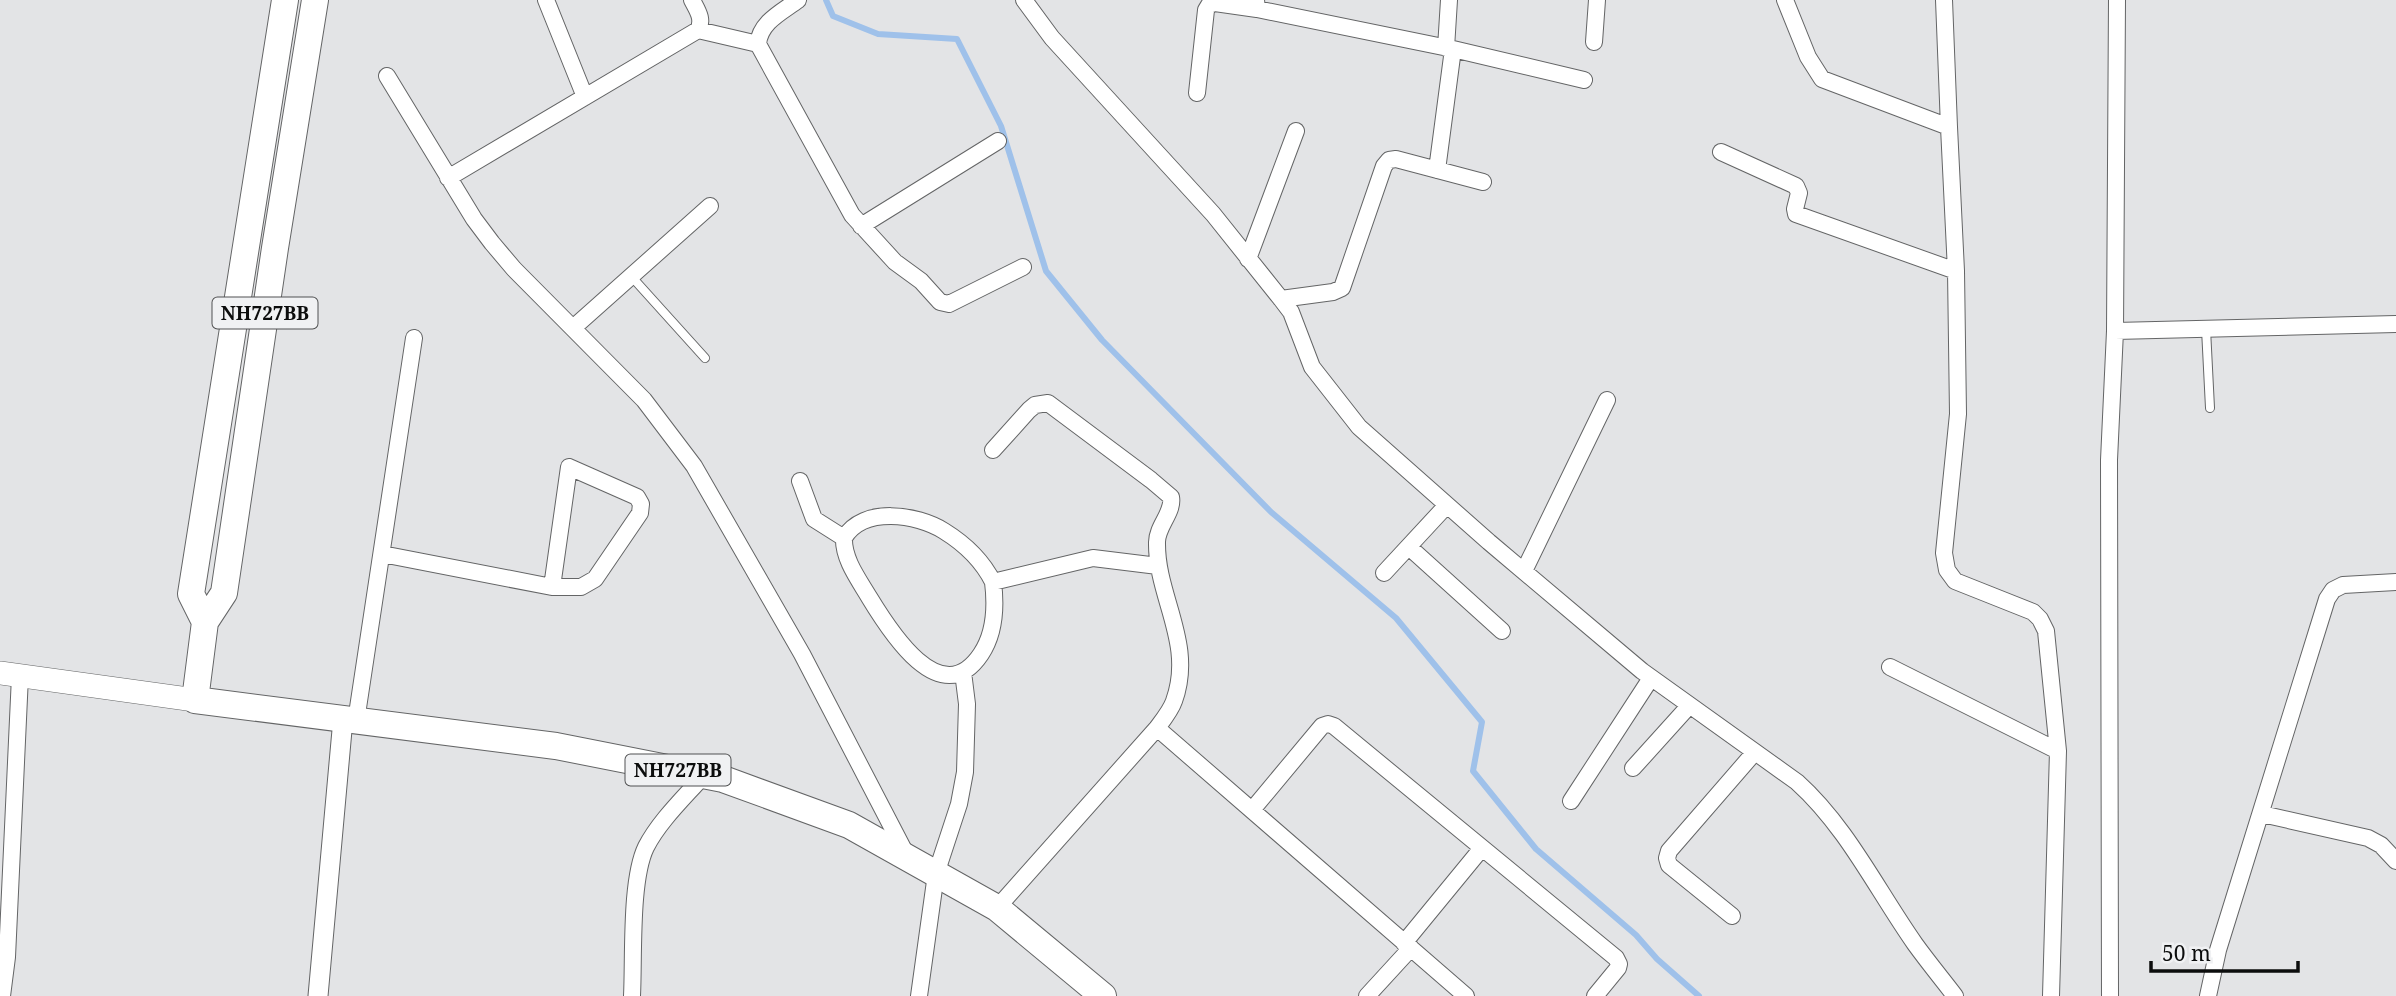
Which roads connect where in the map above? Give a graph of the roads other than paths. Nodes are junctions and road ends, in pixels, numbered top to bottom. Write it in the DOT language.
graph roads {
  1 [pos="285,0"];
  2 [pos="315,0"];
  3 [pos="545,0"];
  4 [pos="692,0"];
  5 [pos="798,0"];
  6 [pos="1024,0"];
  7 [pos="1449,0"];
  8 [pos="1597,0"];
  9 [pos="1785,0"];
  10 [pos="1944,0"];
  11 [pos="2117,0"];
  12 [pos="1257,4"];
  13 [pos="698,30"];
  14 [pos="1594,42"];
  15 [pos="758,44"];
  16 [pos="1450,48"];
  17 [pos="387,76"];
  18 [pos="1584,80"];
  19 [pos="1197,93"];
  20 [pos="585,97"];
  21 [pos="1949,127"];
  22 [pos="1296,131"];
  23 [pos="998,141"];
  24 [pos="1721,152"];
  25 [pos="1437,170"];
  26 [pos="449,178"];
  27 [pos="1483,182"];
  28 [pos="710,206"];
  29 [pos="861,226"];
  30 [pos="1248,259"];
  31 [pos="1023,267"];
  32 [pos="1956,271"];
  33 [pos="631,276"];
  34 [pos="1281,299"];
  35 [pos="2396,324"];
  36 [pos="573,328"];
  37 [pos="2206,329"];
  38 [pos="2115,331"];
  39 [pos="414,338"];
  40 [pos="705,358"];
  41 [pos="1607,400"];
  42 [pos="2210,408"];
  43 [pos="993,450"];
  44 [pos="800,481"];
  45 [pos="1447,505"];
  46 [pos="844,538"];
  47 [pos="1409,547"];
  48 [pos="382,554"];
  49 [pos="1158,566"];
  50 [pos="1524,571"];
  51 [pos="1384,573"];
  52 [pos="993,582"];
  53 [pos="2396,582"];
  54 [pos="552,587"];
  55 [pos="205,622"];
  56 [pos="1502,631"];
  57 [pos="1890,667"];
  58 [pos="963,672"];
  59 [pos="10,675"];
  60 [pos="1651,678"];
  61 [pos="195,700"];
  62 [pos="1689,706"];
  63 [pos="349,720"];
  64 [pos="1157,728"];
  65 [pos="2058,751"];
  66 [pos="1754,753"];
  67 [pos="1633,768"];
  68 [pos="704,775"];
  69 [pos="1571,802"];
  70 [pos="1252,810"];
  71 [pos="2262,814"];
  72 [pos="1482,848"];
  73 [pos="908,858"];
  74 [pos="2396,861"];
  75 [pos="936,874"];
  76 [pos="997,908"];
  77 [pos="1732,916"];
  78 [pos="1407,945"];
  79 [pos="2,996"];
  80 [pos="318,996"];
  81 [pos="632,996"];
  82 [pos="919,996"];
  83 [pos="1103,996"];
  84 [pos="1367,996"];
  85 [pos="1466,996"];
  86 [pos="1595,996"];
  87 [pos="1955,996"];
  88 [pos="2051,996"];
  89 [pos="2110,996"];
  90 [pos="2208,996"];
  1 -- 55 [label="highway, NH727BB"];
  2 -- 55 [label="highway, NH727BB"];
  3 -- 20 [label="street"];
  4 -- 13 [label="street"];
  5 -- 15 [label="street"];
  6 -- 30 [label="street"];
  7 -- 16 [label="street"];
  8 -- 14 [label="street"];
  9 -- 21 [label="street"];
  10 -- 21 [label="street"];
  11 -- 38 [label="street"];
  12 -- 16 [label="street"];
  12 -- 19 [label="street"];
  13 -- 15 [label="street"];
  13 -- 20 [label="street"];
  15 -- 29 [label="street"];
  16 -- 18 [label="street"];
  16 -- 25 [label="street"];
  17 -- 26 [label="street"];
  20 -- 26 [label="street"];
  21 -- 32 [label="street"];
  22 -- 30 [label="street"];
  23 -- 29 [label="street"];
  24 -- 32 [label="street"];
  25 -- 27 [label="street"];
  25 -- 34 [label="street"];
  26 -- 36 [label="street"];
  28 -- 33 [label="street"];
  29 -- 31 [label="street"];
  30 -- 34 [label="street"];
  32 -- 65 [label="street"];
  33 -- 36 [label="street"];
  33 -- 40 [label="lane"];
  34 -- 45 [label="street"];
  35 -- 37 [label="street"];
  36 -- 73 [label="street"];
  37 -- 38 [label="street"];
  37 -- 42 [label="lane"];
  38 -- 89 [label="street"];
  39 -- 48 [label="street"];
  41 -- 50 [label="street"];
  43 -- 49 [label="street"];
  44 -- 46 [label="street"];
  45 -- 47 [label="street"];
  45 -- 50 [label="street"];
  46 -- 52 [label="street"];
  46 -- 58 [label="street"];
  47 -- 51 [label="street"];
  47 -- 56 [label="street"];
  48 -- 54 [label="street"];
  48 -- 63 [label="street"];
  49 -- 52 [label="street"];
  49 -- 64 [label="street"];
  50 -- 60 [label="street"];
  52 -- 58 [label="street"];
  53 -- 71 [label="street"];
  54 -- 54 [label="street"];
  55 -- 61 [label="highway, NH727BB"];
  57 -- 65 [label="street"];
  58 -- 75 [label="street"];
  59 -- 61 [label="main road"];
  59 -- 79 [label="street"];
  60 -- 62 [label="street"];
  60 -- 69 [label="street"];
  61 -- 63 [label="highway, NH727BB"];
  62 -- 66 [label="street"];
  62 -- 67 [label="street"];
  63 -- 68 [label="highway, NH727BB"];
  63 -- 80 [label="street"];
  64 -- 70 [label="street"];
  64 -- 76 [label="street"];
  65 -- 88 [label="street"];
  66 -- 77 [label="street"];
  66 -- 87 [label="street"];
  68 -- 73 [label="highway, NH727BB"];
  68 -- 81 [label="street"];
  70 -- 72 [label="street"];
  70 -- 78 [label="street"];
  71 -- 74 [label="street"];
  71 -- 90 [label="street"];
  72 -- 78 [label="street"];
  72 -- 86 [label="street"];
  73 -- 75 [label="highway, NH727BB"];
  75 -- 76 [label="highway, NH727BB"];
  75 -- 82 [label="street"];
  76 -- 83 [label="highway, NH727BB"];
  78 -- 84 [label="street"];
  78 -- 85 [label="street"];
}
